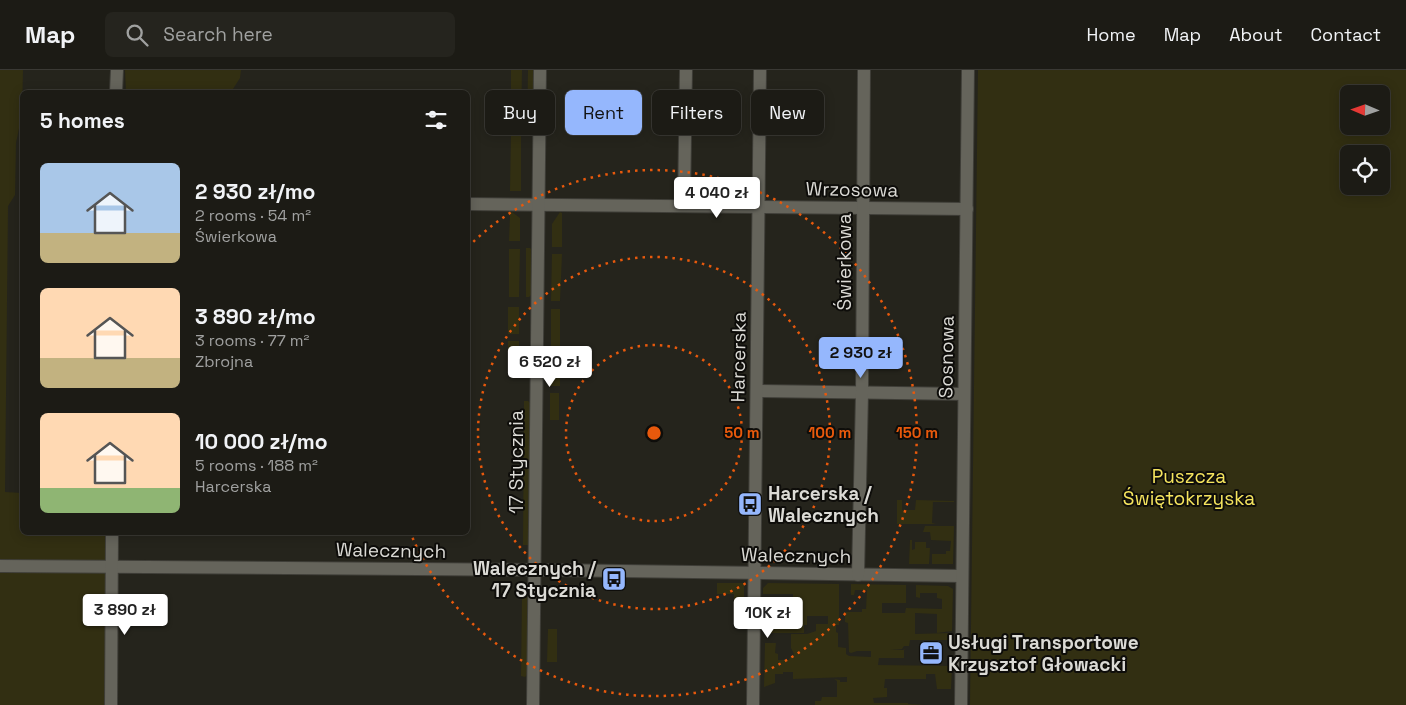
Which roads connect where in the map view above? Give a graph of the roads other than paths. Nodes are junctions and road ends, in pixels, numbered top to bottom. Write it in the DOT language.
graph roads {
  1 [pos="117,70"];
  2 [pos="540,70"];
  3 [pos="686,70"];
  4 [pos="760,70"];
  5 [pos="864,70"];
  6 [pos="968,70"];
  7 [pos="116,90"];
  8 [pos="470,204"];
  9 [pos="538,204"];
  10 [pos="684,205"];
  11 [pos="759,206"];
  12 [pos="863,208"];
  13 [pos="967,209"];
  14 [pos="757,391"];
  15 [pos="862,393"];
  16 [pos="964,394"];
  17 [pos="112,535"];
  18 [pos="0,566"];
  19 [pos="112,566"];
  20 [pos="534,570"];
  21 [pos="755,574"];
  22 [pos="858,575"];
  23 [pos="962,576"];
  24 [pos="111,705"];
  25 [pos="533,705"];
  26 [pos="753,705"];
  27 [pos="961,705"];
  1 -- 7 [label="street"];
  2 -- 9 [label="street, 17 Stycznia"];
  3 -- 10 [label="street"];
  4 -- 11 [label="street, Harcerska"];
  5 -- 12 [label="street, Świerkowa"];
  6 -- 13 [label="street, Sosnowa"];
  8 -- 9 [label="street, Wrzosowa"];
  9 -- 10 [label="street, Wrzosowa"];
  9 -- 20 [label="street, 17 Stycznia"];
  10 -- 11 [label="street, Wrzosowa"];
  11 -- 12 [label="street, Wrzosowa"];
  11 -- 14 [label="street, Harcerska"];
  12 -- 13 [label="street, Wrzosowa"];
  12 -- 15 [label="street, Świerkowa"];
  13 -- 16 [label="street, Sosnowa"];
  14 -- 15 [label="street"];
  14 -- 21 [label="street, Harcerska"];
  15 -- 16 [label="street"];
  15 -- 22 [label="street, Świerkowa"];
  16 -- 23 [label="street, Sosnowa"];
  17 -- 19 [label="street"];
  18 -- 19 [label="street, Walecznych"];
  19 -- 20 [label="street, Walecznych"];
  19 -- 24 [label="street"];
  20 -- 21 [label="street, Walecznych"];
  20 -- 25 [label="street, 17 Stycznia"];
  21 -- 22 [label="street, Walecznych"];
  21 -- 26 [label="street, Harcerska"];
  22 -- 23 [label="street, Walecznych"];
  23 -- 27 [label="street, Sosnowa"];
}
